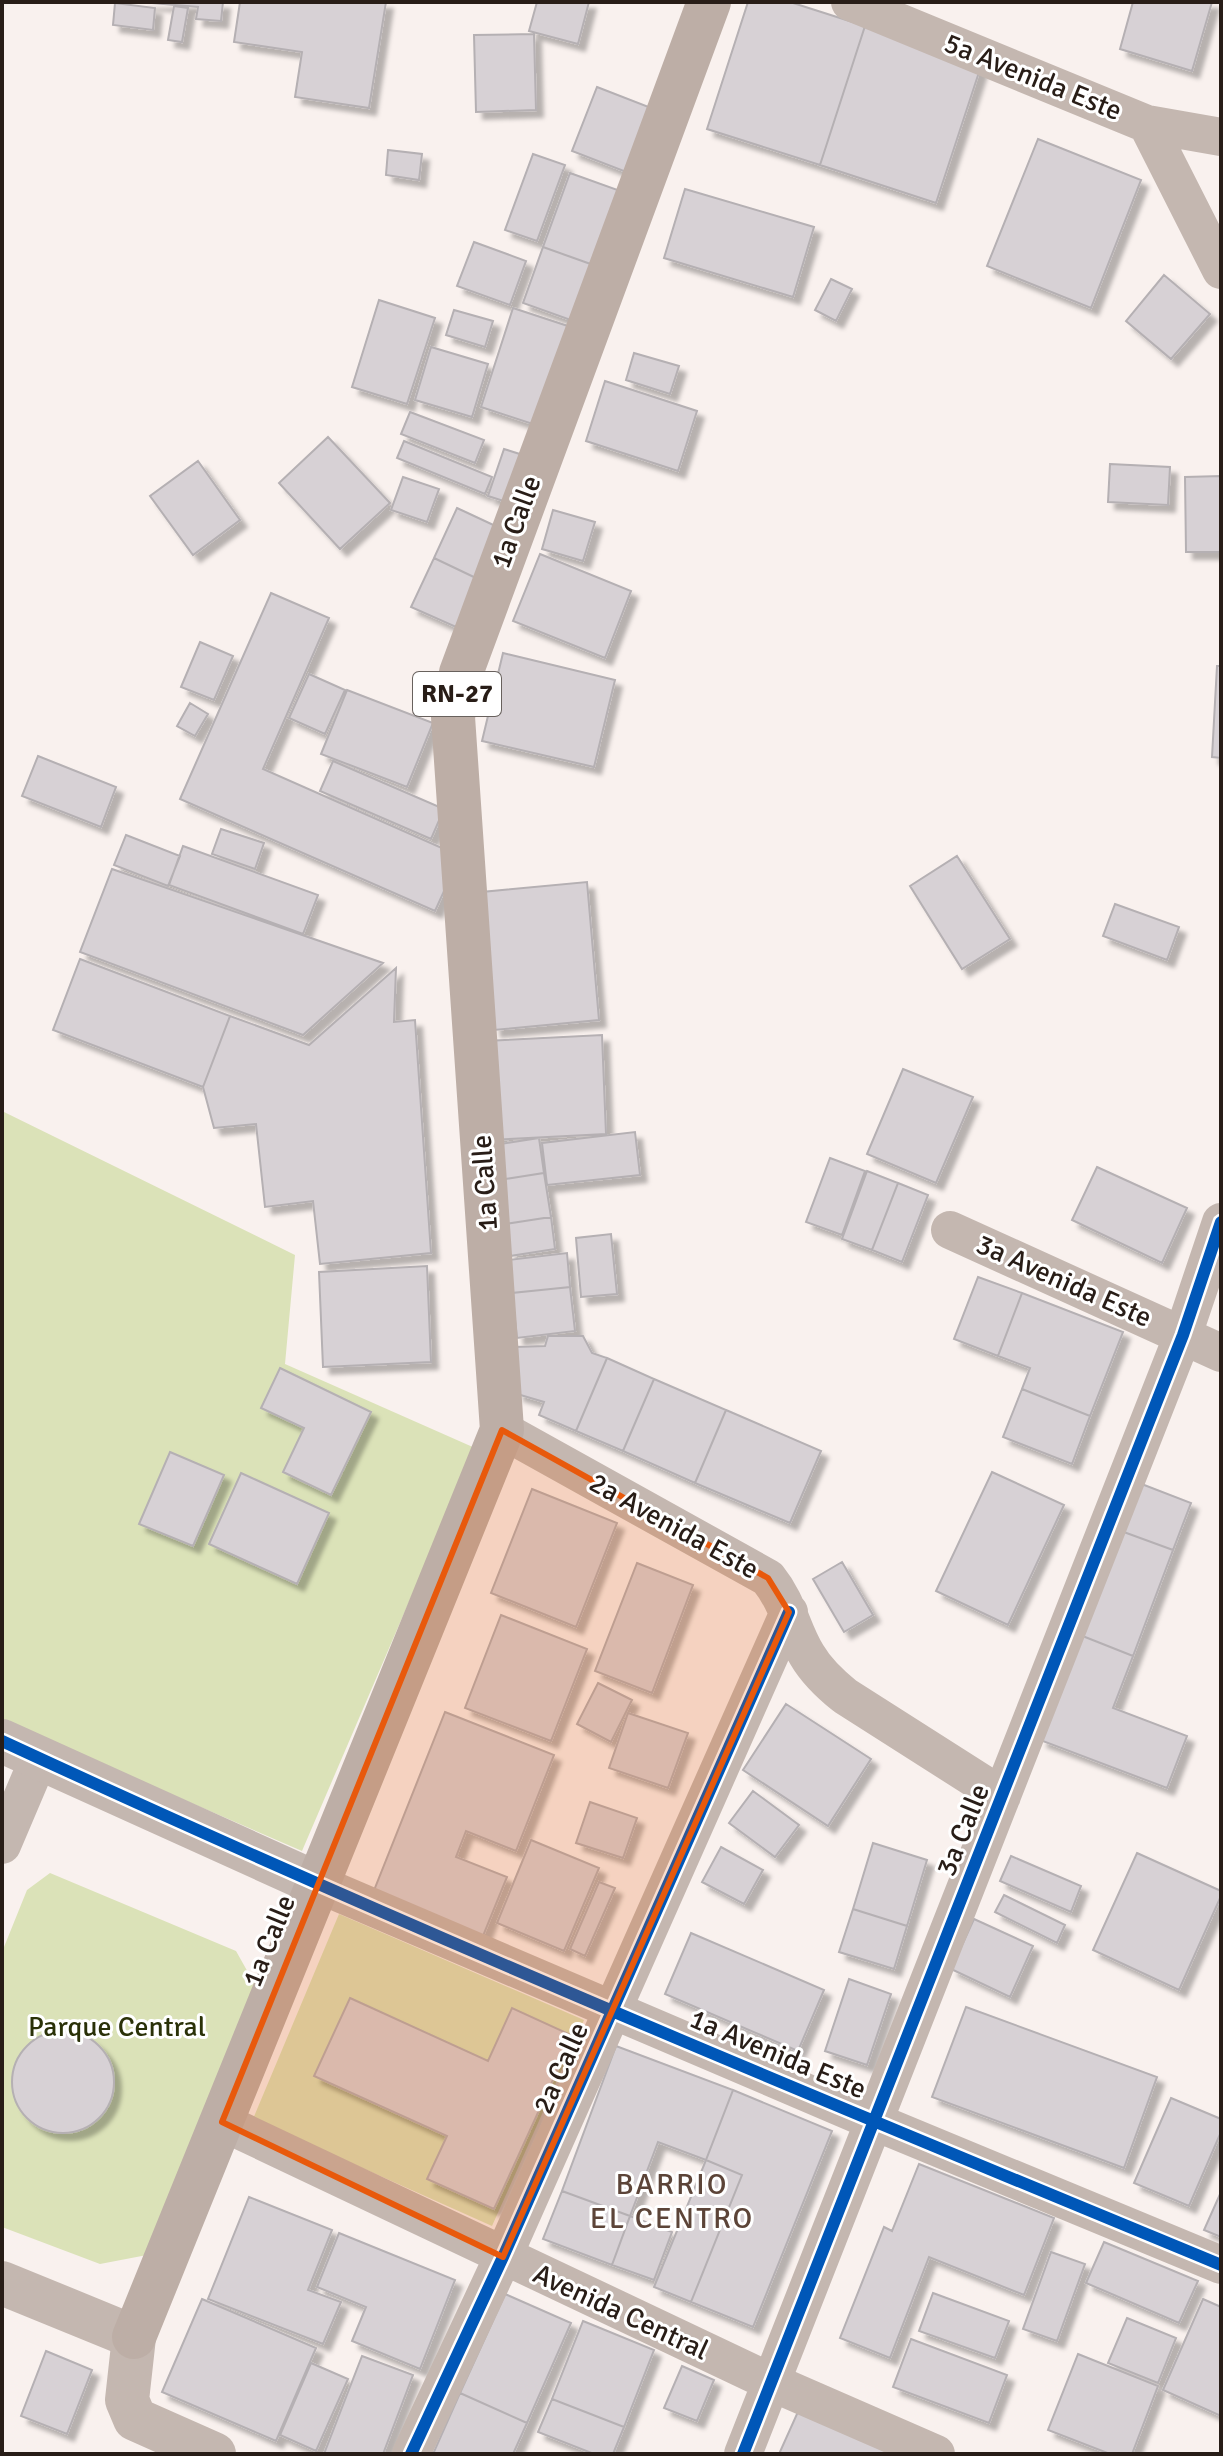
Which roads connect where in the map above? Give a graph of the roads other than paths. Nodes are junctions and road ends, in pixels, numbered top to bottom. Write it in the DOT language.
graph roads {
  1 [pos="709,2"];
  2 [pos="850,2"];
  3 [pos="1147,124"];
  4 [pos="1221,137"];
  5 [pos="1221,270"];
  6 [pos="1221,1222"];
  7 [pos="950,1230"];
  8 [pos="1183,1335"];
  9 [pos="1221,1353"];
  10 [pos="502,1430"];
  11 [pos="789,1612"];
  12 [pos="21,1750"];
  13 [pos="1002,1796"];
  14 [pos="2,1845"];
  15 [pos="318,1884"];
  16 [pos="613,2011"];
  17 [pos="873,2121"];
  18 [pos="222,2122"];
  19 [pos="503,2257"];
  20 [pos="1221,2265"];
  21 [pos="2,2283"];
  22 [pos="134,2337"];
  23 [pos="771,2382"];
  24 [pos="214,2454"];
  25 [pos="411,2454"];
  26 [pos="743,2454"];
  27 [pos="936,2454"];
  1 -- 10 [label="main road, 1a Calle / RN-27"];
  2 -- 3 [label="street, 5a Avenida Este"];
  3 -- 4 [label="street, 5a Avenida Este"];
  3 -- 5 [label="street"];
  6 -- 8 [label="street, 3a Calle"];
  7 -- 8 [label="street, 3a Avenida Este"];
  8 -- 9 [label="street, 3a Avenida Este"];
  8 -- 13 [label="street, 3a Calle"];
  10 -- 11 [label="street, 2a Avenida Este"];
  10 -- 15 [label="main road, 1a Calle / RN-27"];
  11 -- 13 [label="street, 2a Avenida Este"];
  11 -- 16 [label="street, 2a Calle"];
  12 -- 14 [label="street"];
  12 -- 15 [label="street"];
  13 -- 17 [label="street, 3a Calle"];
  15 -- 16 [label="street, 1a Avenida Este"];
  15 -- 18 [label="main road, 1a Calle / RN-27"];
  16 -- 17 [label="street, 1a Avenida Este"];
  16 -- 19 [label="street, 2a Calle"];
  17 -- 20 [label="street, 1a Avenida Este"];
  17 -- 23 [label="street, 3a Calle"];
  18 -- 19 [label="street, Avenida Central"];
  18 -- 22 [label="main road, 1a Calle / RN-27"];
  19 -- 23 [label="street, Avenida Central"];
  19 -- 25 [label="street, 2a Calle"];
  21 -- 22 [label="street"];
  22 -- 24 [label="street"];
  23 -- 26 [label="street, 3a Calle"];
  23 -- 27 [label="street, Avenida Central"];
}
